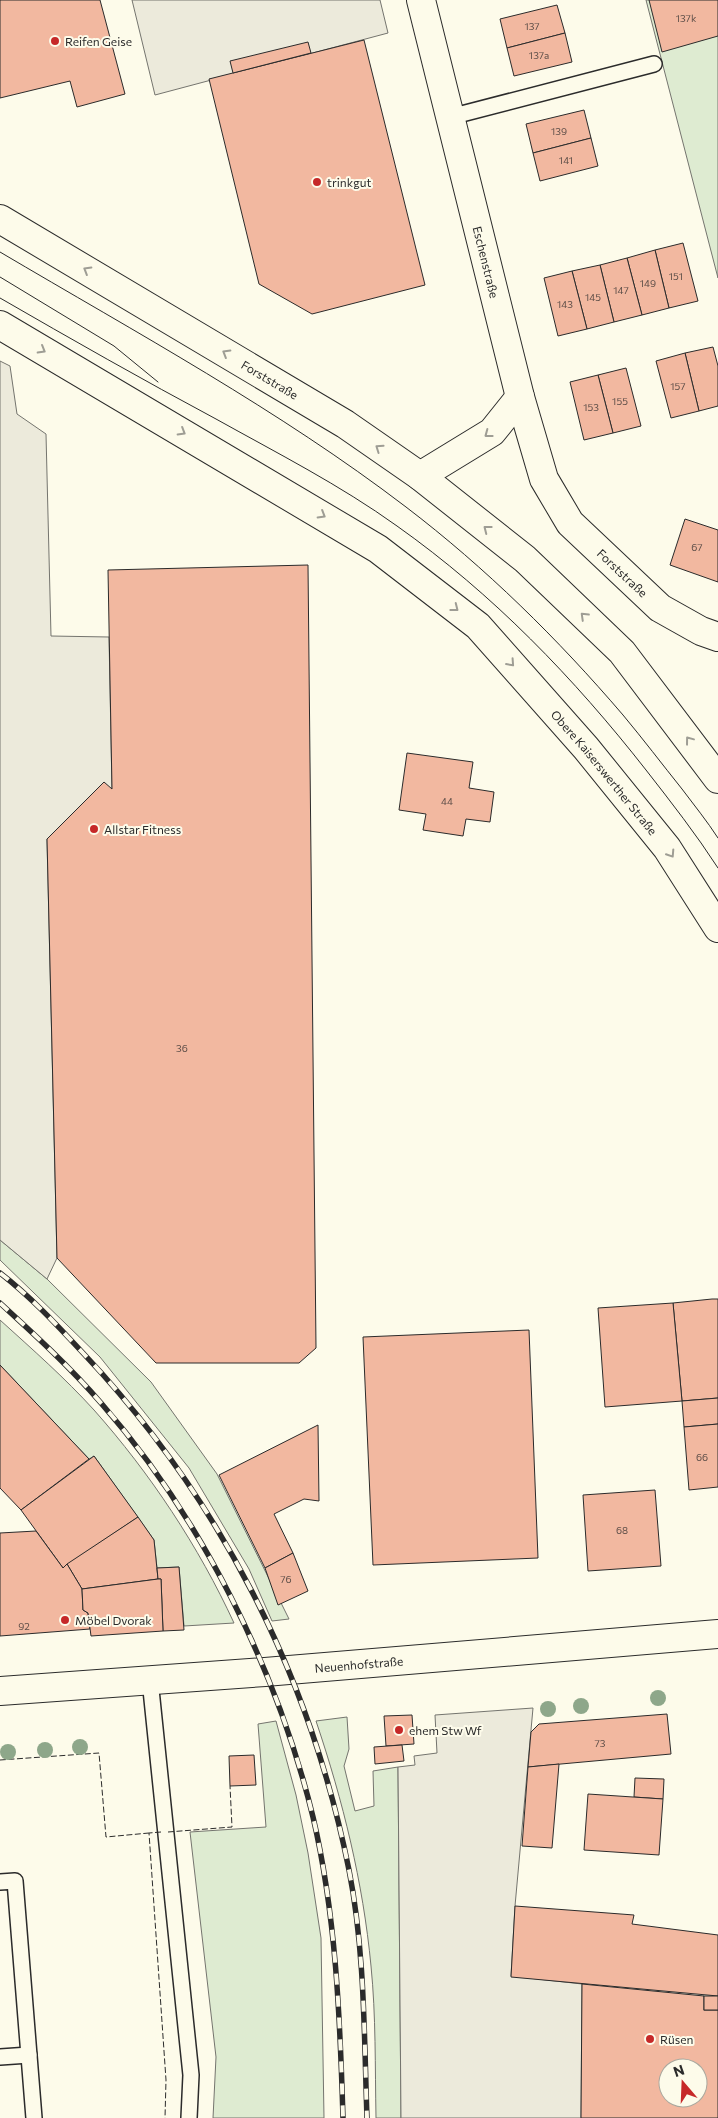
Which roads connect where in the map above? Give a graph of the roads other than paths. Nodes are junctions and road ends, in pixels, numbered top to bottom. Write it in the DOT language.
graph roads {
  1 [pos="420,0"];
  2 [pos="654,64"];
  3 [pos="450,117"];
  4 [pos="0,219"];
  5 [pos="0,325"];
  6 [pos="520,397"];
  7 [pos="420,476"];
  8 [pos="718,637"];
  9 [pos="718,779"];
  10 [pos="718,928"];
  11 [pos="718,1634"];
  12 [pos="150,1680"];
  13 [pos="0,1691"];
  14 [pos="0,1882"];
  15 [pos="30,2055"];
  16 [pos="0,2057"];
  17 [pos="34,2118"];
  18 [pos="189,2118"];
  1 -- 3 [label="street, Eschenstraße"];
  2 -- 3 [label="lane"];
  3 -- 6 [label="street, Eschenstraße"];
  7 -- 4 [label="street, Forststraße, one-way"];
  5 -- 10 [label="street, Obere Kaiserswerther Straße, one-way"];
  6 -- 7 [label="street, one-way"];
  6 -- 8 [label="street, Forststraße"];
  9 -- 7 [label="street, Forststraße, one-way"];
  11 -- 12 [label="street, Neuenhofstraße"];
  12 -- 13 [label="street, Neuenhofstraße"];
  12 -- 18 [label="lane"];
  14 -- 15 [label="lane"];
  15 -- 16 [label="lane"];
  15 -- 17 [label="lane"];
}
